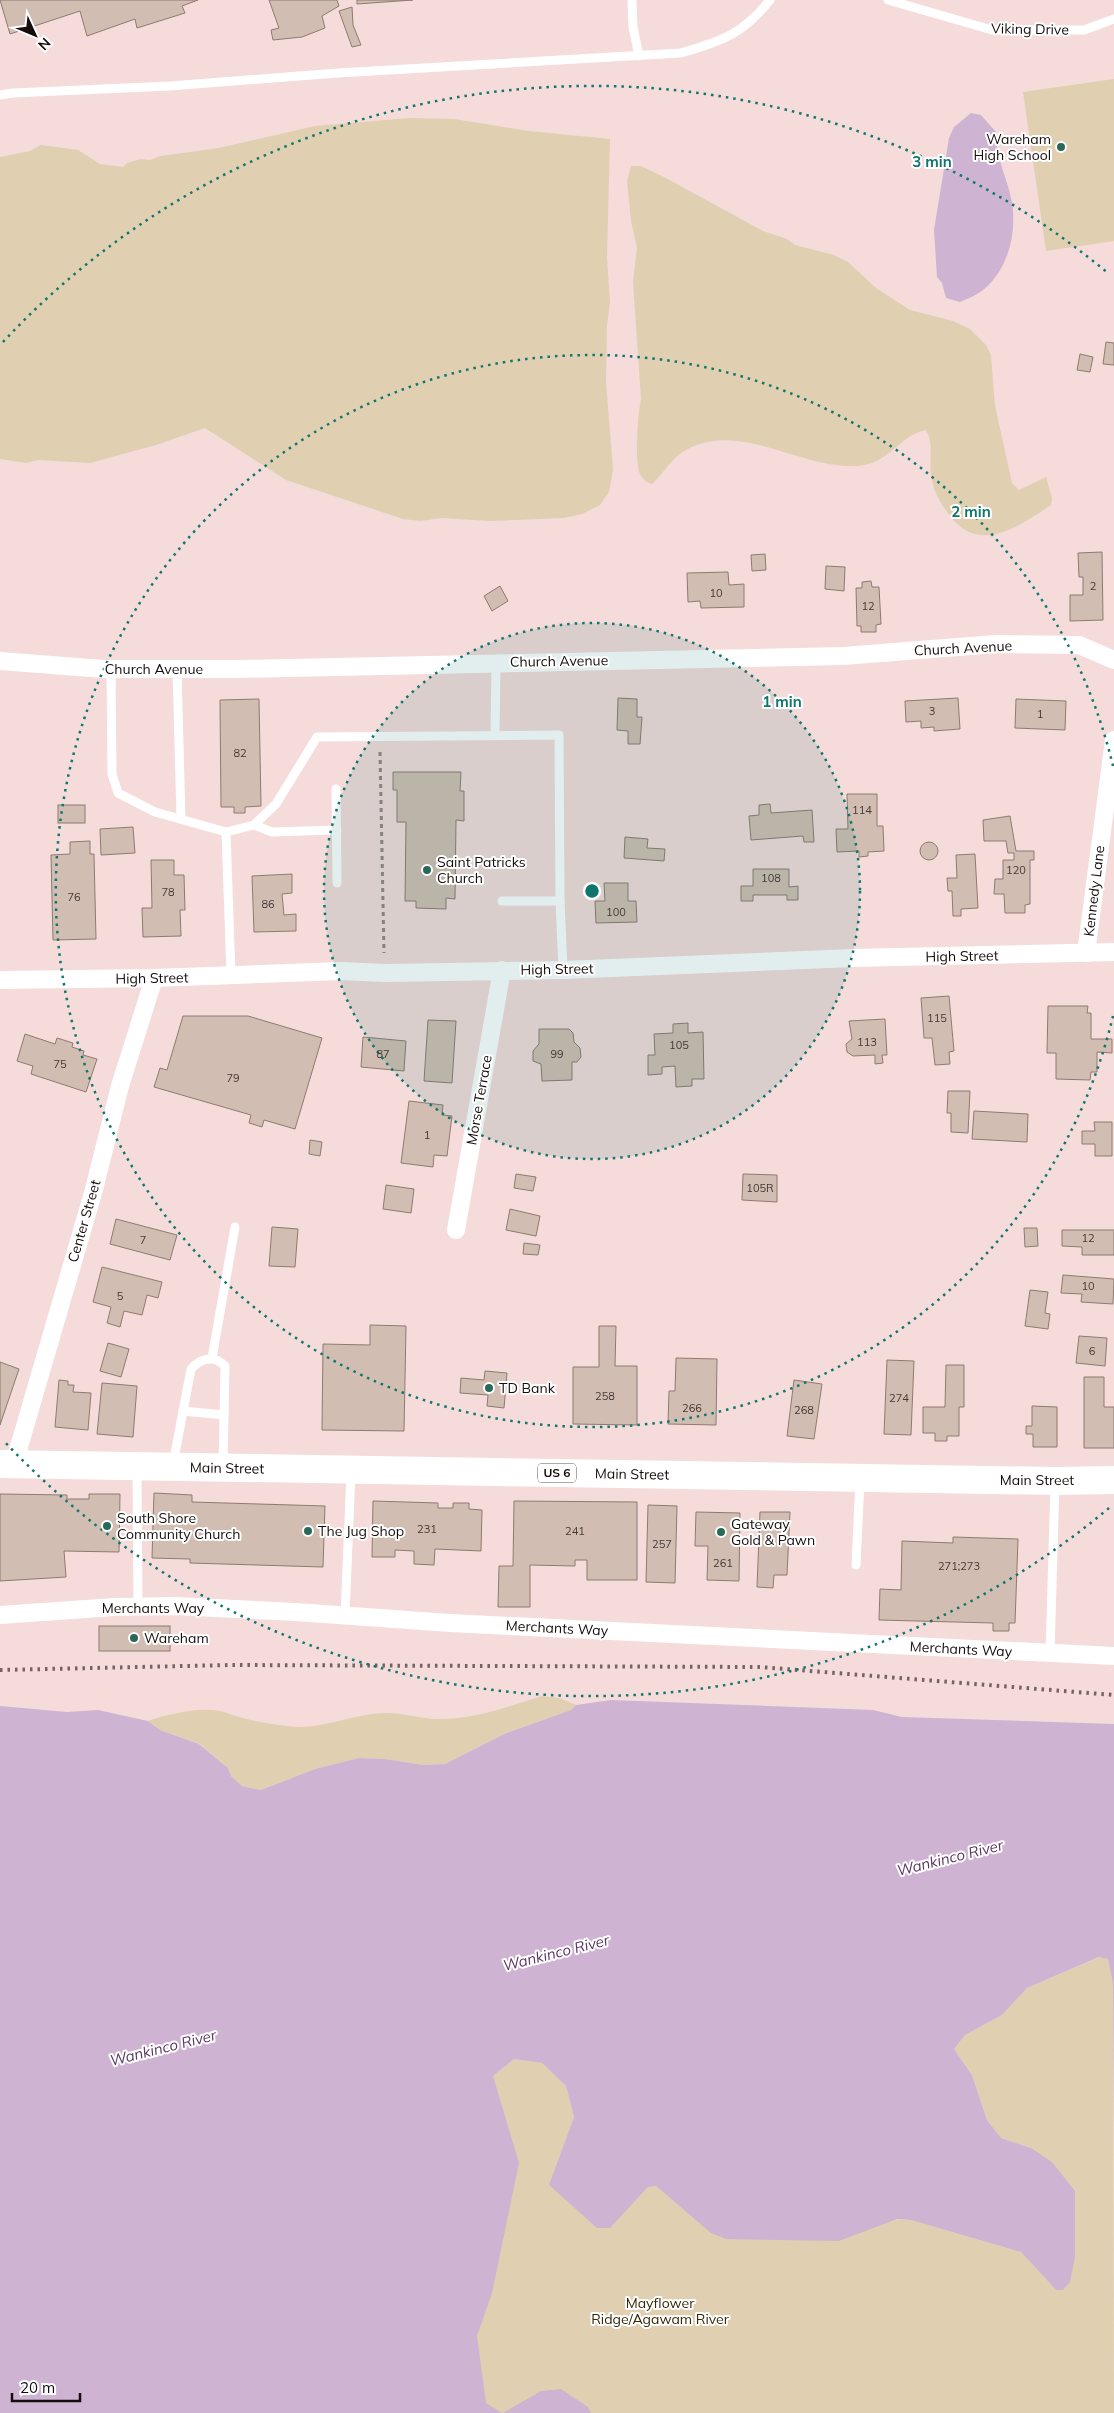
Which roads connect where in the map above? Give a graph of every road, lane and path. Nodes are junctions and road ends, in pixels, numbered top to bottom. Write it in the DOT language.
graph roads {
  1 [pos="632,0"];
  2 [pos="770,0"];
  3 [pos="888,0"];
  4 [pos="1114,19"];
  5 [pos="640,56"];
  6 [pos="0,95"];
  7 [pos="1114,660"];
  8 [pos="0,661"];
  9 [pos="496,663"];
  10 [pos="111,670"];
  11 [pos="178,670"];
  12 [pos="495,735"];
  13 [pos="379,737"];
  14 [pos="1114,740"];
  15 [pos="336,789"];
  16 [pos="181,819"];
  17 [pos="254,825"];
  18 [pos="337,830"];
  19 [pos="226,832"];
  20 [pos="337,883"];
  21 [pos="502,901"];
  22 [pos="560,901"];
  23 [pos="1114,952"];
  24 [pos="1086,953"];
  25 [pos="502,970"];
  26 [pos="564,970"];
  27 [pos="385,973"];
  28 [pos="231,975"];
  29 [pos="154,978"];
  30 [pos="0,980"];
  31 [pos="235,1227"];
  32 [pos="456,1230"];
  33 [pos="212,1358"];
  34 [pos="184,1411"];
  35 [pos="224,1415"];
  36 [pos="7,1464"];
  37 [pos="137,1466"];
  38 [pos="173,1467"];
  39 [pos="223,1468"];
  40 [pos="351,1471"];
  41 [pos="860,1477"];
  42 [pos="1114,1480"];
  43 [pos="1055,1481"];
  44 [pos="856,1565"];
  45 [pos="138,1606"];
  46 [pos="0,1615"];
  47 [pos="345,1615"];
  48 [pos="1050,1653"];
  49 [pos="1114,1656"];
  1 -- 5 [label="lane"];
  2 -- 5 [label="lane"];
  3 -- 4 [label="lane, Viking Drive"];
  5 -- 6 [label="lane"];
  7 -- 9 [label="street, Church Avenue"];
  8 -- 10 [label="street, Church Avenue"];
  9 -- 11 [label="street, Church Avenue"];
  9 -- 12 [label="lane"];
  10 -- 11 [label="street, Church Avenue"];
  10 -- 16 [label="lane"];
  11 -- 16 [label="lane"];
  12 -- 13 [label="lane"];
  12 -- 22 [label="lane"];
  13 -- 17 [label="lane"];
  13 -- 27 [label="path"];
  14 -- 24 [label="street, Kennedy Lane"];
  15 -- 18 [label="lane"];
  16 -- 19 [label="lane"];
  17 -- 18 [label="lane"];
  17 -- 19 [label="lane"];
  18 -- 20 [label="lane"];
  19 -- 28 [label="lane"];
  21 -- 22 [label="lane"];
  22 -- 26 [label="lane"];
  23 -- 24 [label="street, High Street"];
  24 -- 26 [label="street, High Street"];
  25 -- 26 [label="street, High Street"];
  25 -- 27 [label="street, High Street"];
  25 -- 32 [label="street, Morse Terrace"];
  27 -- 28 [label="street, High Street"];
  28 -- 29 [label="street, High Street"];
  29 -- 30 [label="street, High Street"];
  29 -- 36 [label="street, Center Street"];
  31 -- 33 [label="lane"];
  33 -- 34 [label="lane"];
  33 -- 35 [label="lane"];
  34 -- 35 [label="lane"];
  34 -- 38 [label="lane"];
  35 -- 39 [label="lane"];
  36 -- 37 [label="main road, Main Street / US 6"];
  37 -- 38 [label="main road, Main Street / US 6"];
  37 -- 45 [label="lane"];
  38 -- 39 [label="main road, Main Street / US 6"];
  39 -- 40 [label="main road, Main Street / US 6"];
  40 -- 41 [label="main road, Main Street / US 6"];
  40 -- 47 [label="lane"];
  41 -- 43 [label="main road, Main Street / US 6"];
  41 -- 44 [label="lane"];
  42 -- 43 [label="main road, Main Street / US 6"];
  43 -- 48 [label="lane"];
  45 -- 46 [label="street, Merchants Way"];
  45 -- 47 [label="street, Merchants Way"];
  47 -- 48 [label="street, Merchants Way"];
  48 -- 49 [label="street, Merchants Way"];
}
